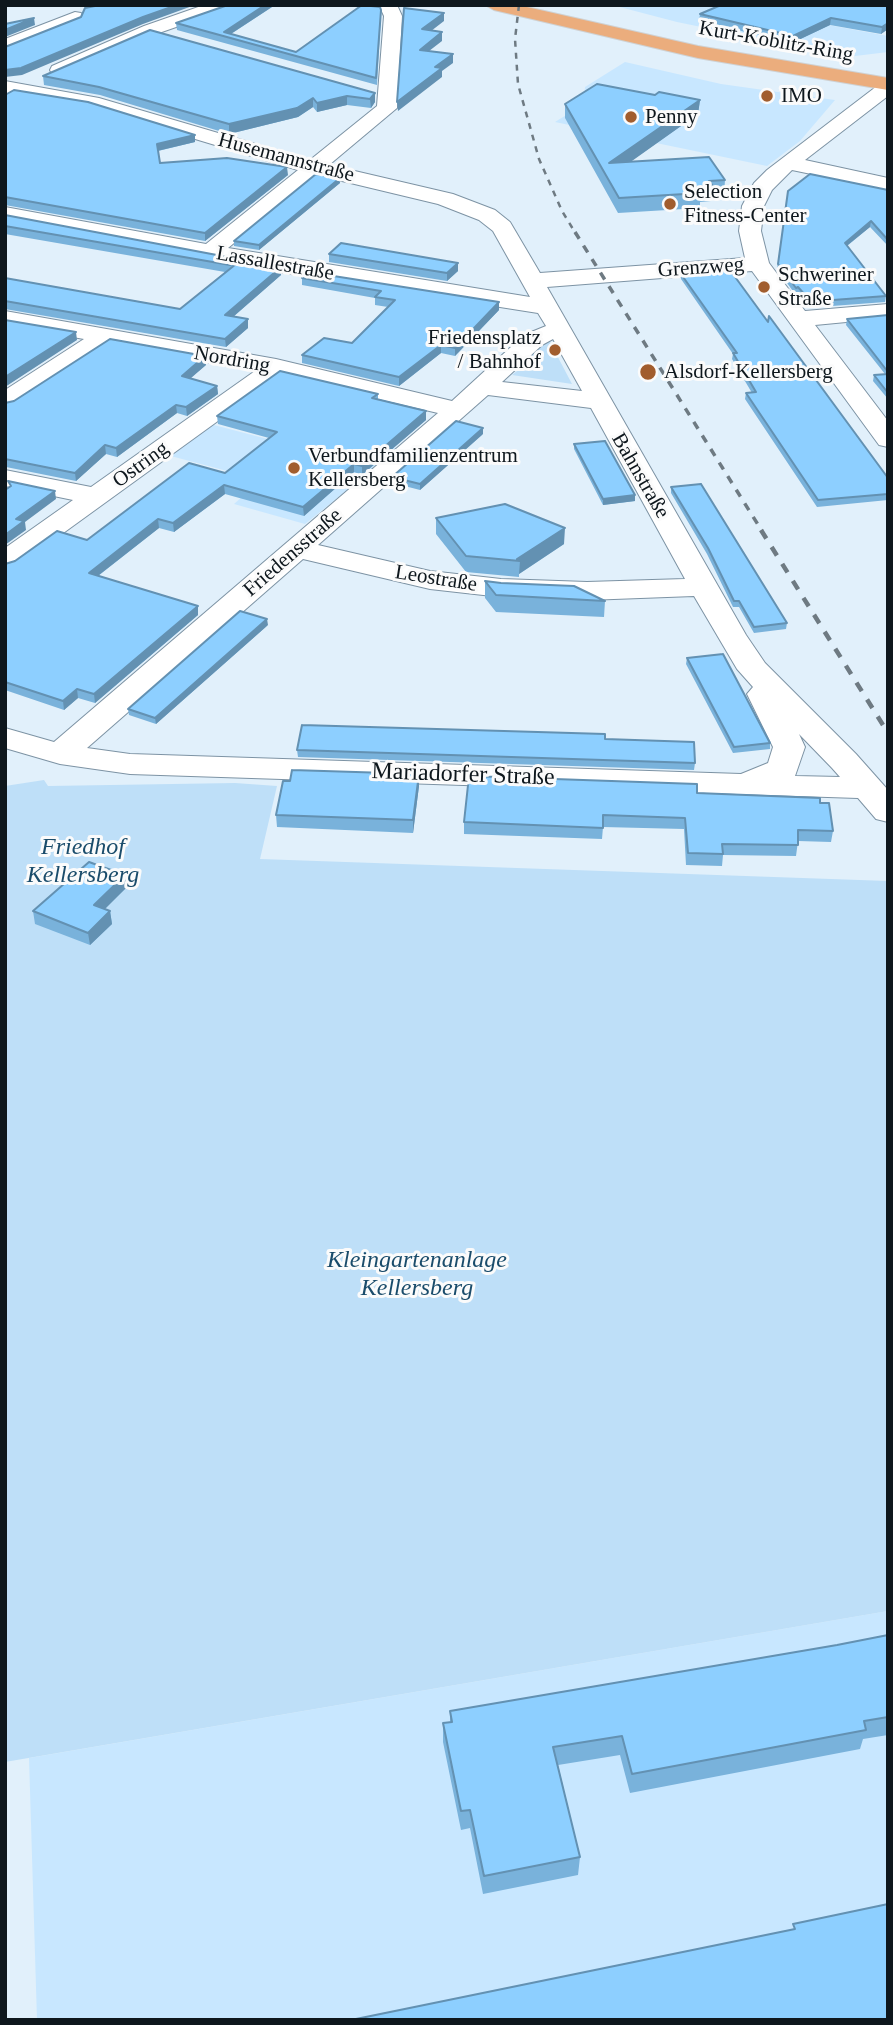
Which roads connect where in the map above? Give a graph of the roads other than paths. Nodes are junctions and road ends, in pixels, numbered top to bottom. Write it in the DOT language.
graph roads {
  1 [pos="222,5"];
  2 [pos="388,5"];
  3 [pos="494,5"];
  4 [pos="537,5"];
  5 [pos="75,17"];
  6 [pos="150,30"];
  7 [pos="176,38"];
  8 [pos="5,46"];
  9 [pos="888,74"];
  10 [pos="888,86"];
  11 [pos="10,88"];
  12 [pos="789,163"];
  13 [pos="313,167"];
  14 [pos="888,184"];
  15 [pos="5,213"];
  16 [pos="210,252"];
  17 [pos="758,264"];
  18 [pos="531,281"];
  19 [pos="888,311"];
  20 [pos="6,319"];
  21 [pos="552,319"];
  22 [pos="799,319"];
  23 [pos="104,337"];
  24 [pos="276,367"];
  25 [pos="482,387"];
  26 [pos="597,401"];
  27 [pos="5,402"];
  28 [pos="457,410"];
  29 [pos="888,439"];
  30 [pos="5,478"];
  31 [pos="97,497"];
  32 [pos="298,549"];
  33 [pos="5,562"];
  34 [pos="703,587"];
  35 [pos="753,669"];
  36 [pos="5,738"];
  37 [pos="60,754"];
  38 [pos="748,783"];
  39 [pos="878,800"];
  1 -- 6 [label="street"];
  2 -- 13 [label="street"];
  3 -- 10 [label="main road, Kurt-Koblitz-Ring"];
  4 -- 9 [label="main road, Kurt-Koblitz-Ring"];
  5 -- 8 [label="street"];
  6 -- 7 [label="street"];
  6 -- 11 [label="street"];
  10 -- 12 [label="street, Grenzweg"];
  11 -- 13 [label="street, Husemannstraße"];
  12 -- 14 [label="street"];
  12 -- 17 [label="street, Grenzweg"];
  13 -- 16 [label="street"];
  13 -- 18 [label="street, Husemannstraße"];
  15 -- 16 [label="street, Lassallestraße"];
  16 -- 21 [label="street, Lassallestraße"];
  17 -- 18 [label="street, Grenzweg"];
  17 -- 22 [label="street"];
  18 -- 21 [label="street, Bahnstraße"];
  19 -- 22 [label="street"];
  20 -- 23 [label="street, Nordring"];
  21 -- 25 [label="street, Friedensstraße"];
  21 -- 26 [label="street, Bahnstraße"];
  22 -- 29 [label="street"];
  23 -- 24 [label="street, Nordring"];
  23 -- 27 [label="street"];
  24 -- 28 [label="street, Nordring"];
  24 -- 31 [label="street, Ostring"];
  25 -- 26 [label="street"];
  25 -- 28 [label="street, Friedensstraße"];
  26 -- 34 [label="street, Bahnstraße"];
  28 -- 32 [label="street, Friedensstraße"];
  30 -- 31 [label="street"];
  31 -- 33 [label="street, Ostring"];
  32 -- 34 [label="street, Leostraße"];
  32 -- 37 [label="street, Friedensstraße"];
  34 -- 35 [label="street, Bahnstraße"];
  35 -- 38 [label="street, Bahnstraße"];
  35 -- 39 [label="street, Bahnstraße"];
  36 -- 37 [label="street, Mariadorfer Straße"];
  37 -- 38 [label="street, Mariadorfer Straße"];
  38 -- 39 [label="street, Mariadorfer Straße"];
}
